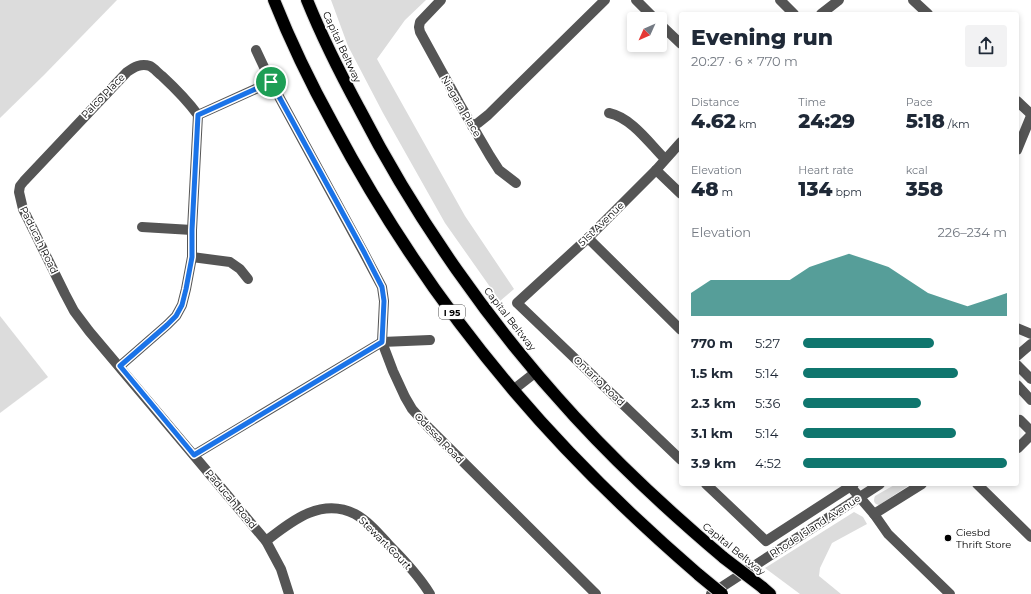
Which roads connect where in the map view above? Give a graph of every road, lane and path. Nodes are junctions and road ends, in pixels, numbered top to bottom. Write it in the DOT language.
graph roads {
  1 [pos="274,0"];
  2 [pos="307,0"];
  3 [pos="441,0"];
  4 [pos="605,0"];
  5 [pos="636,0"];
  6 [pos="780,0"];
  7 [pos="839,0"];
  8 [pos="913,0"];
  9 [pos="648,12"];
  10 [pos="792,12"];
  11 [pos="824,12"];
  12 [pos="926,12"];
  13 [pos="667,31"];
  14 [pos="679,42"];
  15 [pos="256,50"];
  16 [pos="271,82"];
  17 [pos="1019,102"];
  18 [pos="609,113"];
  19 [pos="198,115"];
  20 [pos="1031,115"];
  21 [pos="472,126"];
  22 [pos="679,144"];
  23 [pos="1019,145"];
  24 [pos="665,159"];
  25 [pos="656,170"];
  26 [pos="516,183"];
  27 [pos="19,192"];
  28 [pos="679,192"];
  29 [pos="142,227"];
  30 [pos="192,230"];
  31 [pos="588,238"];
  32 [pos="192,257"];
  33 [pos="248,279"];
  34 [pos="517,303"];
  35 [pos="679,328"];
  36 [pos="1019,329"];
  37 [pos="1031,334"];
  38 [pos="430,340"];
  39 [pos="382,342"];
  40 [pos="1031,344"];
  41 [pos="1019,354"];
  42 [pos="120,366"];
  43 [pos="1019,367"];
  44 [pos="536,372"];
  45 [pos="1031,379"];
  46 [pos="1022,389"];
  47 [pos="513,390"];
  48 [pos="1031,400"];
  49 [pos="1019,421"];
  50 [pos="1031,431"];
  51 [pos="1031,435"];
  52 [pos="1019,447"];
  53 [pos="194,455"];
  54 [pos="679,458"];
  55 [pos="708,486"];
  56 [pos="846,486"];
  57 [pos="877,486"];
  58 [pos="919,486"];
  59 [pos="979,486"];
  60 [pos="860,498"];
  61 [pos="874,514"];
  62 [pos="1031,537"];
  63 [pos="266,541"];
  64 [pos="766,590"];
  65 [pos="290,594"];
  66 [pos="430,594"];
  67 [pos="596,594"];
  68 [pos="711,594"];
  69 [pos="722,594"];
  70 [pos="950,594"];
  1 -- 47 [label="highway, I 95"];
  2 -- 44 [label="highway, Capital Beltway / I 95"];
  3 -- 21 [label="street, Niagara Place"];
  4 -- 21 [label="street"];
  5 -- 9 [label="street"];
  6 -- 10 [label="street"];
  7 -- 11 [label="street"];
  8 -- 12 [label="street"];
  13 -- 14 [label="street"];
  15 -- 16 [label="street, Odessa Road"];
  16 -- 19 [label="street"];
  16 -- 39 [label="street, Odessa Road"];
  17 -- 20 [label="street"];
  18 -- 24 [label="street"];
  19 -- 27 [label="street, Palco Place"];
  19 -- 30 [label="street"];
  20 -- 23 [label="street"];
  21 -- 26 [label="street, Niagara Place"];
  22 -- 24 [label="street, 51st Avenue"];
  24 -- 25 [label="street, 51st Avenue"];
  25 -- 28 [label="street"];
  25 -- 31 [label="street, 51st Avenue"];
  27 -- 42 [label="street, Paducah Road"];
  29 -- 30 [label="street"];
  30 -- 32 [label="street"];
  31 -- 34 [label="street, 51st Avenue"];
  31 -- 35 [label="street"];
  32 -- 33 [label="street"];
  32 -- 42 [label="street"];
  34 -- 54 [label="street, Ontario Road"];
  36 -- 37 [label="street"];
  38 -- 39 [label="street"];
  39 -- 53 [label="street"];
  39 -- 67 [label="street, Odessa Road"];
  40 -- 41 [label="street"];
  42 -- 53 [label="street, Paducah Road"];
  43 -- 45 [label="street"];
  44 -- 47 [label="street"];
  44 -- 64 [label="highway, Capital Beltway / I 95, bridge"];
  46 -- 48 [label="street"];
  47 -- 69 [label="highway, I 95, bridge"];
  49 -- 50 [label="street"];
  51 -- 52 [label="street"];
  53 -- 63 [label="street, Paducah Road"];
  55 -- 56 [label="street, Rhode Island Avenue"];
  56 -- 60 [label="street"];
  57 -- 60 [label="street, Rhode Island Avenue"];
  58 -- 61 [label="street"];
  59 -- 62 [label="street"];
  60 -- 61 [label="street"];
  60 -- 68 [label="street, Rhode Island Avenue"];
  61 -- 70 [label="street"];
  63 -- 65 [label="street, Paducah Road"];
  63 -- 66 [label="street, Stewart Court"];
}
